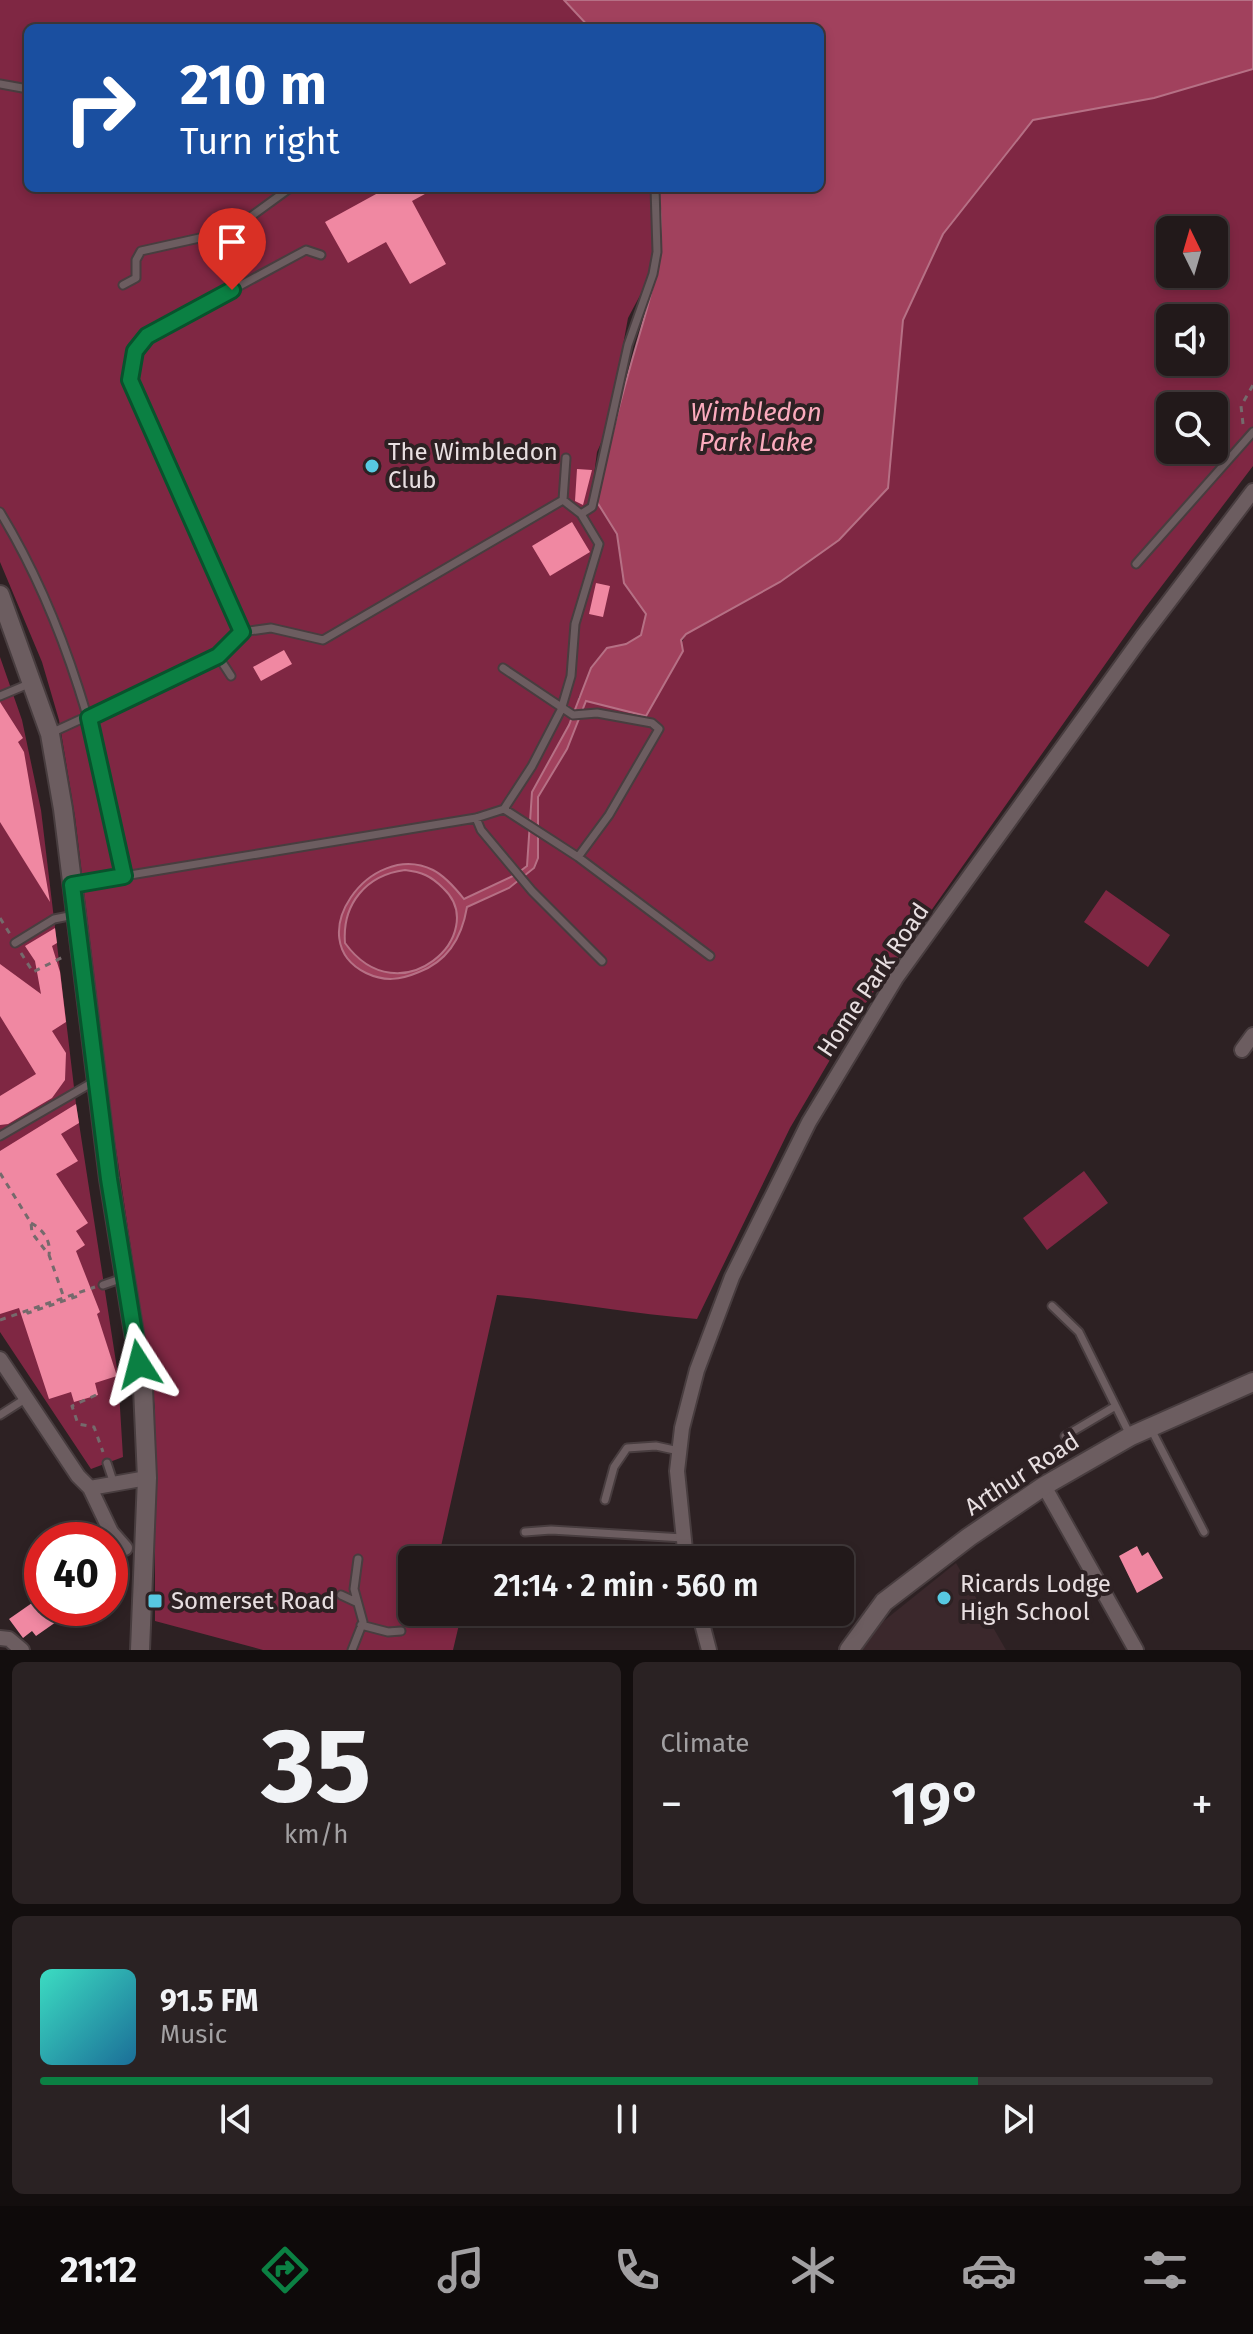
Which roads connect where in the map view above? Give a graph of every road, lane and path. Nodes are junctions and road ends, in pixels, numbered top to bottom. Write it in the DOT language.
graph roads {
  1 [pos="0,84"];
  2 [pos="24,88"];
  3 [pos="285,192"];
  4 [pos="656,192"];
  5 [pos="321,255"];
  6 [pos="123,285"];
  7 [pos="1253,385"];
  8 [pos="1250,434"];
  9 [pos="566,458"];
  10 [pos="1253,491"];
  11 [pos="563,500"];
  12 [pos="0,512"];
  13 [pos="581,514"];
  14 [pos="1136,564"];
  15 [pos="0,595"];
  16 [pos="242,632"];
  17 [pos="218,656"];
  18 [pos="503,668"];
  19 [pos="527,673"];
  20 [pos="231,676"];
  21 [pos="34,681"];
  22 [pos="524,683"];
  23 [pos="0,696"];
  24 [pos="561,710"];
  25 [pos="89,718"];
  26 [pos="50,734"];
  27 [pos="504,809"];
  28 [pos="476,818"];
  29 [pos="578,857"];
  30 [pos="124,876"];
  31 [pos="72,885"];
  32 [pos="75,915"];
  33 [pos="15,943"];
  34 [pos="710,956"];
  35 [pos="59,957"];
  36 [pos="602,961"];
  37 [pos="1253,1035"];
  38 [pos="1242,1050"];
  39 [pos="97,1079"];
  40 [pos="0,1136"];
  41 [pos="0,1173"];
  42 [pos="31,1223"];
  43 [pos="49,1255"];
  44 [pos="125,1277"];
  45 [pos="103,1285"];
  46 [pos="65,1301"];
  47 [pos="1052,1306"];
  48 [pos="0,1320"];
  49 [pos="0,1359"];
  50 [pos="1253,1382"];
  51 [pos="96,1395"];
  52 [pos="27,1398"];
  53 [pos="1114,1407"];
  54 [pos="0,1415"];
  55 [pos="1150,1427"];
  56 [pos="1065,1436"];
  57 [pos="1131,1436"];
  58 [pos="679,1451"];
  59 [pos="107,1463"];
  60 [pos="147,1478"];
  61 [pos="115,1486"];
  62 [pos="1044,1486"];
  63 [pos="90,1488"];
  64 [pos="605,1500"];
  65 [pos="106,1522"];
  66 [pos="525,1532"];
  67 [pos="1204,1532"];
  68 [pos="683,1538"];
  69 [pos="684,1546"];
  70 [pos="358,1559"];
  71 [pos="341,1595"];
  72 [pos="357,1603"];
  73 [pos="361,1625"];
  74 [pos="703,1626"];
  75 [pos="401,1631"];
  76 [pos="0,1638"];
  77 [pos="22,1650"];
  78 [pos="140,1650"];
  79 [pos="352,1650"];
  80 [pos="709,1650"];
  81 [pos="849,1650"];
  82 [pos="1136,1650"];
  1 -- 2 [label="lane"];
  3 -- 6 [label="lane"];
  4 -- 13 [label="lane"];
  5 -- 16 [label="lane"];
  7 -- 8 [label="path"];
  8 -- 14 [label="lane"];
  9 -- 11 [label="lane"];
  10 -- 58 [label="street, Home Park Road"];
  11 -- 13 [label="lane"];
  11 -- 16 [label="lane"];
  12 -- 25 [label="lane"];
  13 -- 24 [label="lane"];
  15 -- 21 [label="street"];
  16 -- 17 [label="lane"];
  17 -- 20 [label="lane"];
  17 -- 25 [label="lane"];
  18 -- 22 [label="lane"];
  19 -- 22 [label="lane"];
  21 -- 23 [label="lane"];
  21 -- 26 [label="street"];
  22 -- 24 [label="lane"];
  24 -- 27 [label="lane"];
  24 -- 29 [label="lane"];
  25 -- 26 [label="lane"];
  25 -- 30 [label="lane"];
  26 -- 31 [label="street"];
  27 -- 28 [label="lane"];
  27 -- 29 [label="lane"];
  28 -- 30 [label="lane"];
  28 -- 36 [label="lane"];
  29 -- 34 [label="lane"];
  30 -- 31 [label="lane"];
  31 -- 32 [label="street"];
  32 -- 33 [label="lane"];
  32 -- 39 [label="street"];
  33 -- 35 [label="path"];
  37 -- 38 [label="street"];
  39 -- 40 [label="lane"];
  39 -- 44 [label="street"];
  41 -- 42 [label="path"];
  42 -- 43 [label="path"];
  42 -- 43 [label="path"];
  43 -- 46 [label="path"];
  44 -- 45 [label="lane"];
  44 -- 60 [label="street"];
  45 -- 46 [label="path"];
  46 -- 48 [label="path"];
  47 -- 53 [label="lane"];
  49 -- 52 [label="street"];
  50 -- 55 [label="street, Arthur Road"];
  51 -- 59 [label="path"];
  52 -- 54 [label="lane"];
  52 -- 63 [label="street"];
  53 -- 56 [label="lane"];
  53 -- 57 [label="lane"];
  55 -- 57 [label="street, Arthur Road"];
  55 -- 67 [label="lane"];
  57 -- 62 [label="street, Arthur Road"];
  58 -- 64 [label="lane"];
  58 -- 68 [label="street, Home Park Road"];
  59 -- 61 [label="lane"];
  60 -- 61 [label="street"];
  60 -- 78 [label="street"];
  61 -- 63 [label="street"];
  62 -- 81 [label="street, Arthur Road"];
  62 -- 82 [label="street"];
  63 -- 65 [label="street"];
  66 -- 68 [label="lane"];
  68 -- 69 [label="street, Home Park Road"];
  70 -- 72 [label="lane"];
  71 -- 72 [label="lane"];
  72 -- 73 [label="lane"];
  73 -- 75 [label="lane"];
  73 -- 79 [label="lane"];
  74 -- 80 [label="street"];
  76 -- 77 [label="street"];
}
